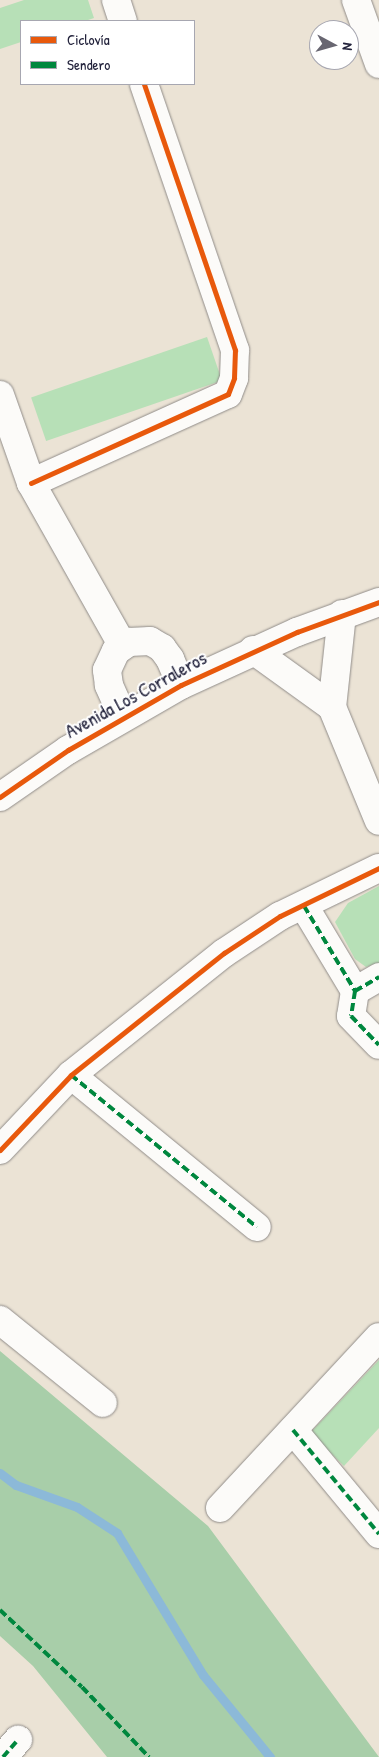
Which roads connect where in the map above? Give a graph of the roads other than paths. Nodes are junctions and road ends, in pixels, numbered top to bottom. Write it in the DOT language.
graph roads {
  1 [pos="116,0"];
  2 [pos="356,0"];
  3 [pos="123,20"];
  4 [pos="379,64"];
  5 [pos="144,85"];
  6 [pos="0,395"];
  7 [pos="31,483"];
  8 [pos="379,602"];
  9 [pos="342,614"];
  10 [pos="123,646"];
  11 [pos="253,650"];
  12 [pos="181,685"];
  13 [pos="332,707"];
  14 [pos="123,717"];
  15 [pos="0,797"];
  16 [pos="379,821"];
  17 [pos="379,868"];
  18 [pos="304,906"];
  19 [pos="379,977"];
  20 [pos="355,991"];
  21 [pos="379,1045"];
  22 [pos="70,1075"];
  23 [pos="0,1150"];
  24 [pos="257,1227"];
  25 [pos="0,1320"];
  26 [pos="379,1337"];
  27 [pos="103,1403"];
  28 [pos="293,1430"];
  29 [pos="220,1508"];
  30 [pos="379,1534"];
  1 -- 3 [label="street"];
  2 -- 4 [label="street"];
  5 -- 7 [label="street"];
  6 -- 7 [label="street"];
  7 -- 10 [label="street"];
  8 -- 9 [label="street, Avenida Los Corraleros"];
  9 -- 11 [label="street, Avenida Los Corraleros"];
  9 -- 13 [label="street"];
  10 -- 12 [label="street"];
  10 -- 14 [label="street"];
  11 -- 12 [label="street, Avenida Los Corraleros"];
  11 -- 13 [label="street"];
  12 -- 14 [label="street, Avenida Los Corraleros"];
  13 -- 16 [label="street"];
  14 -- 15 [label="street, Avenida Los Corraleros"];
  17 -- 18 [label="street"];
  18 -- 20 [label="street"];
  18 -- 22 [label="street"];
  19 -- 20 [label="street"];
  20 -- 21 [label="street"];
  22 -- 23 [label="street"];
  22 -- 24 [label="street"];
  25 -- 27 [label="street"];
  26 -- 28 [label="street"];
  28 -- 29 [label="street"];
  28 -- 30 [label="street"];
}
